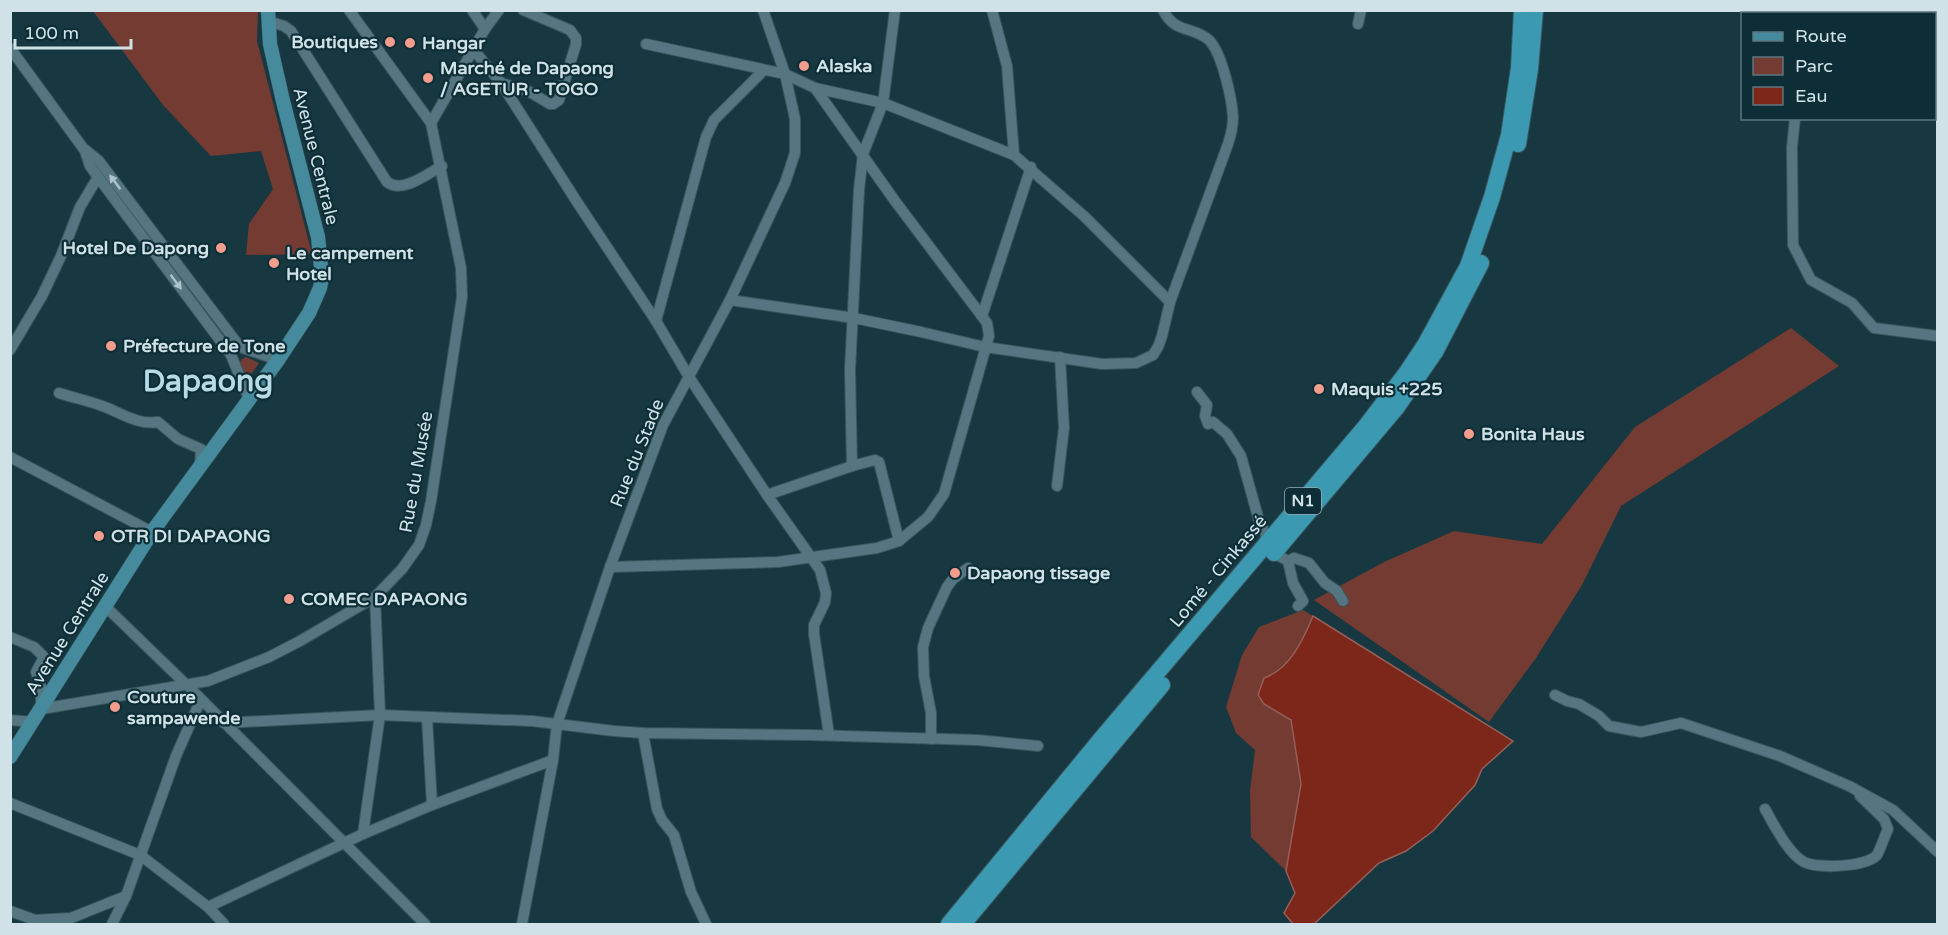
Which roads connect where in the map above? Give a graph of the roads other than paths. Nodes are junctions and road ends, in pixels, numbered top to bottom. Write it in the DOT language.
graph roads {
  1 [pos="349,10"];
  2 [pos="472,10"];
  3 [pos="499,10"];
  4 [pos="523,10"];
  5 [pos="763,10"];
  6 [pos="895,10"];
  7 [pos="992,10"];
  8 [pos="1163,10"];
  9 [pos="1361,10"];
  10 [pos="1522,10"];
  11 [pos="1535,10"];
  12 [pos="268,16"];
  13 [pos="1358,24"];
  14 [pos="485,29"];
  15 [pos="646,44"];
  16 [pos="10,48"];
  17 [pos="473,49"];
  18 [pos="763,71"];
  19 [pos="785,75"];
  20 [pos="501,83"];
  21 [pos="815,88"];
  22 [pos="883,102"];
  23 [pos="1795,120"];
  24 [pos="431,123"];
  25 [pos="83,148"];
  26 [pos="863,154"];
  27 [pos="1014,154"];
  28 [pos="442,166"];
  29 [pos="1031,167"];
  30 [pos="98,177"];
  31 [pos="128,209"];
  32 [pos="1473,268"];
  33 [pos="730,300"];
  34 [pos="1170,302"];
  35 [pos="981,316"];
  36 [pos="854,318"];
  37 [pos="656,321"];
  38 [pos="1938,336"];
  39 [pos="985,347"];
  40 [pos="10,350"];
  41 [pos="1060,357"];
  42 [pos="278,360"];
  43 [pos="689,377"];
  44 [pos="1197,392"];
  45 [pos="59,393"];
  46 [pos="249,399"];
  47 [pos="10,457"];
  48 [pos="852,466"];
  49 [pos="200,468"];
  50 [pos="1057,486"];
  51 [pos="767,495"];
  52 [pos="152,532"];
  53 [pos="899,541"];
  54 [pos="1276,553"];
  55 [pos="810,558"];
  56 [pos="610,567"];
  57 [pos="968,567"];
  58 [pos="375,597"];
  59 [pos="1343,601"];
  60 [pos="105,606"];
  61 [pos="1298,606"];
  62 [pos="10,637"];
  63 [pos="188,686"];
  64 [pos="198,696"];
  65 [pos="1555,696"];
  66 [pos="41,709"];
  67 [pos="380,715"];
  68 [pos="427,718"];
  69 [pos="10,720"];
  70 [pos="33,722"];
  71 [pos="224,723"];
  72 [pos="557,724"];
  73 [pos="643,733"];
  74 [pos="829,735"];
  75 [pos="932,738"];
  76 [pos="1038,746"];
  77 [pos="10,757"];
  78 [pos="553,760"];
  79 [pos="1850,786"];
  80 [pos="10,803"];
  81 [pos="432,805"];
  82 [pos="1765,809"];
  83 [pos="363,834"];
  84 [pos="344,843"];
  85 [pos="1938,852"];
  86 [pos="140,855"];
  87 [pos="126,897"];
  88 [pos="208,907"];
  89 [pos="10,911"];
  90 [pos="112,924"];
  91 [pos="224,924"];
  92 [pos="425,924"];
  93 [pos="522,924"];
  94 [pos="706,924"];
  95 [pos="949,924"];
  96 [pos="963,924"];
  1 -- 24 [label="street, Rue du Musée"];
  2 -- 14 [label="street"];
  3 -- 14 [label="street"];
  4 -- 20 [label="street"];
  5 -- 19 [label="street, Rue du Stade"];
  6 -- 22 [label="street"];
  7 -- 27 [label="street"];
  8 -- 34 [label="street"];
  9 -- 13 [label="street"];
  10 -- 32 [label="highway, Lomé - Cinkassé / N1"];
  11 -- 32 [label="highway, Lomé - Cinkassé / N1"];
  12 -- 28 [label="street"];
  12 -- 42 [label="main road, Avenue Centrale"];
  14 -- 17 [label="street"];
  15 -- 18 [label="street"];
  16 -- 25 [label="street"];
  17 -- 20 [label="street"];
  17 -- 24 [label="street"];
  18 -- 19 [label="street"];
  18 -- 37 [label="street"];
  19 -- 21 [label="street"];
  19 -- 33 [label="street, Rue du Stade"];
  20 -- 37 [label="street"];
  21 -- 22 [label="street"];
  21 -- 26 [label="street"];
  22 -- 26 [label="street"];
  22 -- 27 [label="street"];
  23 -- 38 [label="street"];
  24 -- 28 [label="street, Rue du Musée"];
  25 -- 30 [label="street"];
  31 -- 25 [label="street, one-way"];
  26 -- 35 [label="street"];
  26 -- 36 [label="street"];
  27 -- 29 [label="street"];
  28 -- 58 [label="street, Rue du Musée"];
  29 -- 34 [label="street"];
  29 -- 35 [label="street"];
  30 -- 31 [label="street"];
  30 -- 40 [label="street"];
  31 -- 42 [label="street"];
  31 -- 46 [label="street, one-way"];
  32 -- 54 [label="highway, Lomé - Cinkassé / N1"];
  33 -- 36 [label="street"];
  33 -- 43 [label="street, Rue du Stade"];
  34 -- 41 [label="street"];
  35 -- 39 [label="street"];
  36 -- 39 [label="street"];
  36 -- 48 [label="street"];
  37 -- 43 [label="street"];
  39 -- 41 [label="street"];
  39 -- 53 [label="street"];
  41 -- 50 [label="street"];
  42 -- 46 [label="main road, Avenue Centrale"];
  43 -- 51 [label="street"];
  43 -- 56 [label="street, Rue du Stade"];
  44 -- 54 [label="street"];
  45 -- 49 [label="street"];
  46 -- 49 [label="main road, Avenue Centrale"];
  47 -- 52 [label="street"];
  48 -- 51 [label="street"];
  48 -- 53 [label="street"];
  49 -- 52 [label="main road, Avenue Centrale"];
  51 -- 55 [label="street"];
  52 -- 60 [label="main road, Avenue Centrale"];
  53 -- 55 [label="street"];
  54 -- 59 [label="street"];
  54 -- 61 [label="street"];
  54 -- 95 [label="highway, Lomé - Cinkassé / N1"];
  54 -- 96 [label="highway, Lomé - Cinkassé / N1"];
  55 -- 56 [label="street"];
  55 -- 74 [label="street"];
  56 -- 72 [label="street, Rue du Stade"];
  57 -- 75 [label="street"];
  58 -- 63 [label="street, Rue du Musée"];
  58 -- 67 [label="street"];
  60 -- 63 [label="street"];
  60 -- 66 [label="main road, Avenue Centrale"];
  62 -- 66 [label="street"];
  63 -- 64 [label="street"];
  63 -- 66 [label="street, Rue du Musée"];
  64 -- 71 [label="street"];
  64 -- 86 [label="street"];
  65 -- 79 [label="street"];
  66 -- 70 [label="main road, Avenue Centrale"];
  67 -- 68 [label="street"];
  67 -- 71 [label="street"];
  67 -- 83 [label="street"];
  68 -- 72 [label="street"];
  68 -- 81 [label="street"];
  69 -- 70 [label="street"];
  70 -- 77 [label="main road, Avenue Centrale"];
  71 -- 84 [label="street"];
  72 -- 73 [label="street"];
  72 -- 78 [label="street, Rue du Stade"];
  73 -- 74 [label="street"];
  73 -- 94 [label="street"];
  74 -- 75 [label="street"];
  75 -- 76 [label="street"];
  78 -- 81 [label="street"];
  78 -- 93 [label="street, Rue du Stade"];
  79 -- 82 [label="street"];
  79 -- 85 [label="street"];
  80 -- 86 [label="street"];
  81 -- 83 [label="street"];
  83 -- 84 [label="street"];
  84 -- 88 [label="street"];
  84 -- 92 [label="street"];
  86 -- 87 [label="street"];
  86 -- 88 [label="street"];
  87 -- 89 [label="street"];
  87 -- 90 [label="street"];
  88 -- 91 [label="street"];
}
